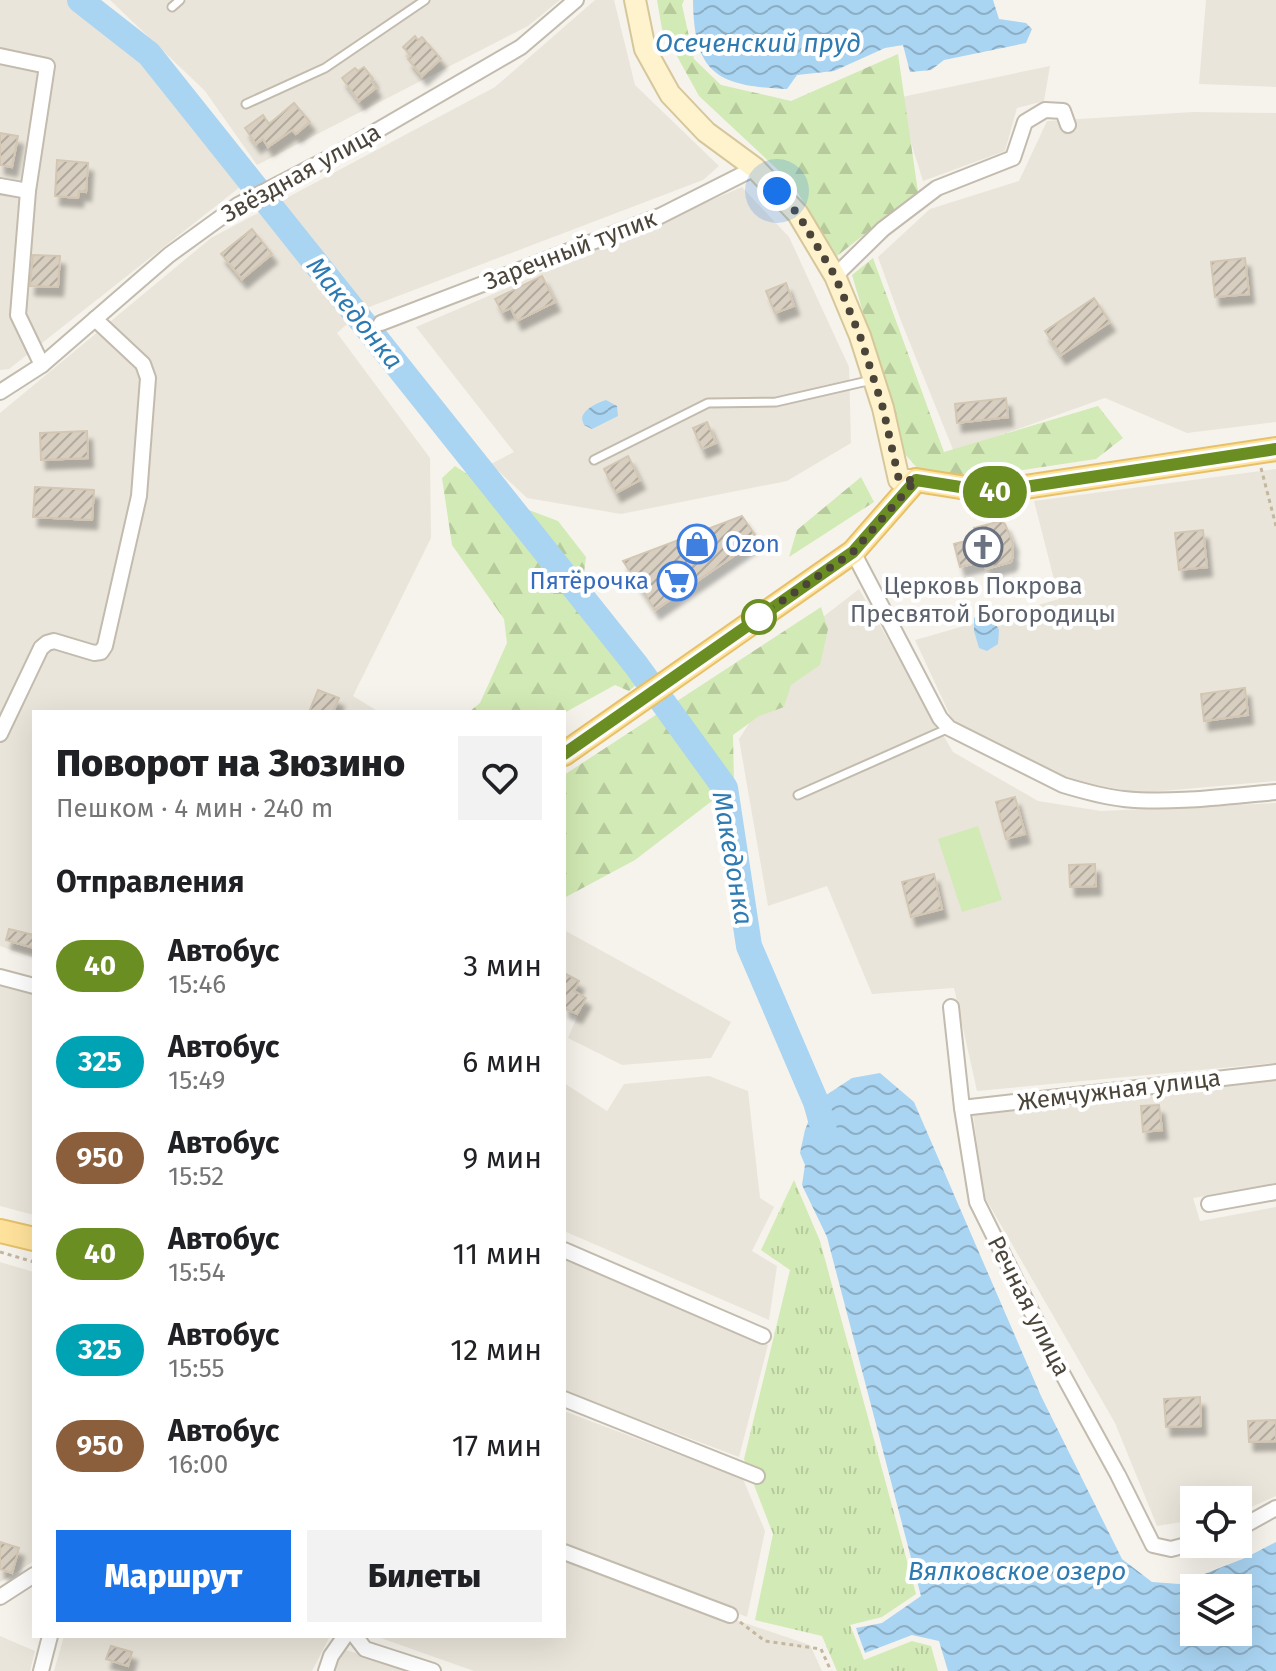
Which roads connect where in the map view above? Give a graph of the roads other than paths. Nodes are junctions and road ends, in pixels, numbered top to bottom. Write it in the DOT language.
graph roads {
  1 [pos="180,0"];
  2 [pos="425,0"];
  3 [pos="576,0"];
  4 [pos="635,0"];
  5 [pos="172,7"];
  6 [pos="0,56"];
  7 [pos="246,104"];
  8 [pos="1068,125"];
  9 [pos="755,168"];
  10 [pos="0,186"];
  11 [pos="28,191"];
  12 [pos="835,276"];
  13 [pos="95,319"];
  14 [pos="381,323"];
  15 [pos="42,365"];
  16 [pos="874,379"];
  17 [pos="0,392"];
  18 [pos="1267,450"];
  19 [pos="594,460"];
  20 [pos="916,480"];
  21 [pos="853,552"];
  22 [pos="949,728"];
  23 [pos="0,734"];
  24 [pos="566,753"];
  25 [pos="1276,792"];
  26 [pos="798,795"];
  27 [pos="0,977"];
  28 [pos="32,985"];
  29 [pos="951,1007"];
  30 [pos="1276,1072"];
  31 [pos="962,1108"];
  32 [pos="1276,1192"];
  33 [pos="1209,1204"];
  34 [pos="0,1231"];
  35 [pos="32,1239"];
  36 [pos="566,1251"];
  37 [pos="763,1336"];
  38 [pos="566,1400"];
  39 [pos="757,1476"];
  40 [pos="1276,1508"];
  41 [pos="1252,1521"];
  42 [pos="1180,1547"];
  43 [pos="566,1553"];
  44 [pos="32,1576"];
  45 [pos="0,1597"];
  46 [pos="730,1615"];
  47 [pos="49,1638"];
  48 [pos="344,1638"];
  49 [pos="357,1638"];
  50 [pos="41,1671"];
  51 [pos="326,1671"];
  52 [pos="433,1671"];
  1 -- 5 [label="lane"];
  2 -- 7 [label="lane"];
  3 -- 13 [label="street, Звёздная улица"];
  4 -- 9 [label="main road"];
  6 -- 11 [label="street"];
  8 -- 12 [label="street"];
  9 -- 12 [label="main road"];
  9 -- 14 [label="street, Заречный тупик"];
  10 -- 11 [label="street"];
  11 -- 15 [label="street"];
  12 -- 16 [label="main road"];
  13 -- 15 [label="street, Звёздная улица"];
  13 -- 23 [label="street"];
  15 -- 17 [label="street, Звёздная улица"];
  16 -- 19 [label="lane"];
  16 -- 20 [label="main road"];
  18 -- 20 [label="main road"];
  20 -- 21 [label="main road"];
  21 -- 22 [label="street"];
  21 -- 24 [label="main road"];
  22 -- 25 [label="street"];
  22 -- 26 [label="lane"];
  27 -- 28 [label="street"];
  29 -- 31 [label="street, Речная улица"];
  30 -- 31 [label="street, Жемчужная улица"];
  31 -- 42 [label="street, Речная улица"];
  32 -- 33 [label="street"];
  34 -- 35 [label="main road"];
  36 -- 37 [label="street"];
  38 -- 39 [label="street"];
  40 -- 41 [label="street"];
  43 -- 46 [label="street"];
  44 -- 45 [label="street"];
  47 -- 50 [label="street"];
  48 -- 51 [label="street"];
  49 -- 52 [label="street"];
}
